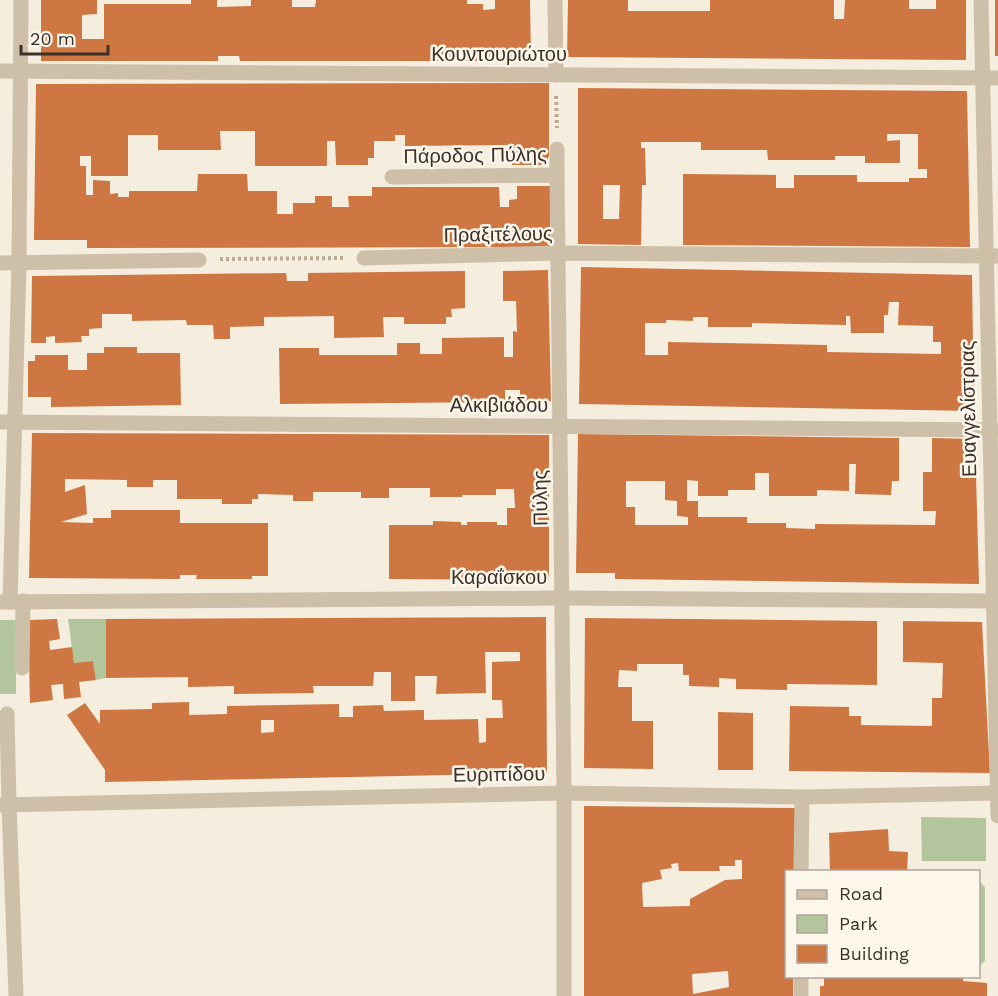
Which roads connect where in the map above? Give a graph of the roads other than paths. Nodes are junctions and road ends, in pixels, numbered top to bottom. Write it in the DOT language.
graph roads {
  1 [pos="21,0"];
  2 [pos="555,0"];
  3 [pos="981,0"];
  4 [pos="0,71"];
  5 [pos="21,71"];
  6 [pos="556,75"];
  7 [pos="990,78"];
  8 [pos="557,149"];
  9 [pos="557,175"];
  10 [pos="392,177"];
  11 [pos="558,253"];
  12 [pos="992,256"];
  13 [pos="364,258"];
  14 [pos="198,260"];
  15 [pos="0,263"];
  16 [pos="19,263"];
  17 [pos="7,422"];
  18 [pos="560,426"];
  19 [pos="994,430"];
  20 [pos="562,598"];
  21 [pos="996,601"];
  22 [pos="11,602"];
  23 [pos="22,668"];
  24 [pos="7,714"];
  25 [pos="564,793"];
  26 [pos="998,793"];
  27 [pos="802,797"];
  28 [pos="4,805"];
  29 [pos="998,816"];
  30 [pos="801,870"];
  31 [pos="801,978"];
  32 [pos="16,996"];
  33 [pos="564,996"];
  34 [pos="801,996"];
  1 -- 5 [label="street"];
  2 -- 6 [label="street"];
  3 -- 7 [label="street, Ευαγγελίστριας"];
  4 -- 5 [label="street, Κουντουριώτου"];
  5 -- 6 [label="street, Κουντουριώτου"];
  5 -- 16 [label="street"];
  6 -- 7 [label="street, Κουντουριώτου"];
  7 -- 12 [label="street, Ευαγγελίστριας"];
  8 -- 9 [label="street, Πύλης"];
  9 -- 10 [label="street, Πάροδος Πύλης"];
  9 -- 11 [label="street, Πύλης"];
  11 -- 12 [label="street, Πραξιτέλους"];
  11 -- 13 [label="street, Πραξιτέλους"];
  11 -- 18 [label="street, Πύλης"];
  12 -- 19 [label="street, Ευαγγελίστριας"];
  14 -- 16 [label="street"];
  15 -- 16 [label="street"];
  16 -- 17 [label="street"];
  17 -- 18 [label="street, Αλκιβιάδου"];
  17 -- 22 [label="street"];
  18 -- 19 [label="street, Αλκιβιάδου"];
  18 -- 20 [label="street, Πύλης"];
  19 -- 21 [label="street, Ευαγγελίστριας"];
  20 -- 21 [label="street, Καραΐσκου"];
  20 -- 22 [label="street, Καραΐσκου"];
  20 -- 25 [label="street, Πύλης"];
  21 -- 26 [label="street, Ευαγγελίστριας"];
  22 -- 23 [label="street"];
  24 -- 28 [label="street"];
  25 -- 27 [label="street, Ευριπίδου"];
  25 -- 28 [label="street, Ευριπίδου"];
  25 -- 33 [label="street, Πύλης"];
  26 -- 27 [label="street, Ευριπίδου"];
  26 -- 29 [label="street, Ευαγγελίστριας"];
  27 -- 30 [label="street"];
  28 -- 32 [label="street"];
  31 -- 34 [label="street"];
}
